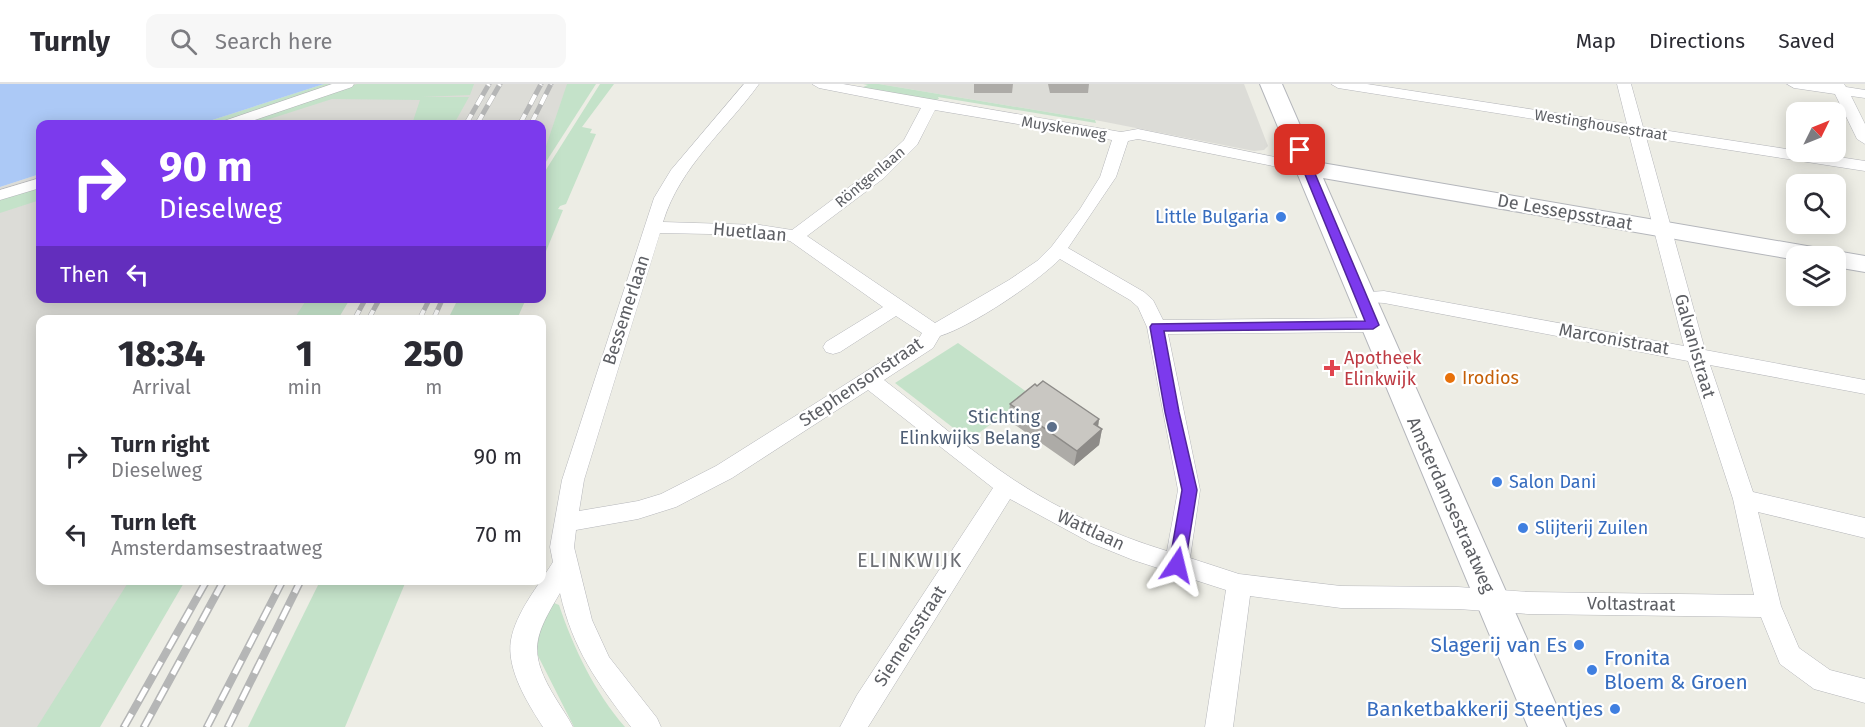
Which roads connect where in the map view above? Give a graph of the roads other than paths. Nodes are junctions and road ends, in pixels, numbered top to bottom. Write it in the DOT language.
graph roads {
  1 [pos="347,84"];
  2 [pos="752,84"];
  3 [pos="819,84"];
  4 [pos="1271,84"];
  5 [pos="1338,84"];
  6 [pos="1624,84"];
  7 [pos="1794,84"];
  8 [pos="1839,87"];
  9 [pos="1865,94"];
  10 [pos="930,105"];
  11 [pos="241,120"];
  12 [pos="1636,130"];
  13 [pos="1121,137"];
  14 [pos="1865,139"];
  15 [pos="1865,166"];
  16 [pos="1308,168"];
  17 [pos="36,184"];
  18 [pos="0,195"];
  19 [pos="653,227"];
  20 [pos="1662,229"];
  21 [pos="795,236"];
  22 [pos="1058,250"];
  23 [pos="1786,250"];
  24 [pos="1846,261"];
  25 [pos="1865,264"];
  26 [pos="896,307"];
  27 [pos="1367,311"];
  28 [pos="1157,327"];
  29 [pos="933,331"];
  30 [pos="833,347"];
  31 [pos="1696,354"];
  32 [pos="870,380"];
  33 [pos="1865,387"];
  34 [pos="1006,486"];
  35 [pos="1744,499"];
  36 [pos="565,523"];
  37 [pos="1865,528"];
  38 [pos="564,565"];
  39 [pos="1177,565"];
  40 [pos="1239,584"];
  41 [pos="1492,599"];
  42 [pos="1769,606"];
  43 [pos="1865,691"];
  44 [pos="559,727"];
  45 [pos="647,727"];
  46 [pos="854,727"];
  47 [pos="1219,727"];
  48 [pos="1546,727"];
  1 -- 11 [label="street"];
  2 -- 19 [label="street, Bessemerlaan"];
  3 -- 10 [label="street, Muyskenweg"];
  4 -- 16 [label="main road, Amsterdamsestraatweg"];
  5 -- 12 [label="street, Westinghousestraat"];
  6 -- 12 [label="street, Galvanistraat"];
  7 -- 8 [label="street"];
  8 -- 9 [label="street"];
  8 -- 14 [label="street"];
  10 -- 13 [label="street, Muyskenweg"];
  10 -- 21 [label="street, Röntgenlaan"];
  12 -- 15 [label="street, Westinghousestraat"];
  12 -- 20 [label="street, Galvanistraat"];
  13 -- 16 [label="street, Muyskenweg"];
  13 -- 22 [label="street, Stephensonstraat"];
  16 -- 20 [label="main road, De Lessepsstraat"];
  16 -- 27 [label="main road, Amsterdamsestraatweg"];
  17 -- 18 [label="street"];
  19 -- 21 [label="street, Huetlaan"];
  19 -- 36 [label="street, Bessemerlaan"];
  20 -- 23 [label="main road, De Lessepsstraat"];
  20 -- 31 [label="street, Galvanistraat"];
  21 -- 26 [label="street, Huetlaan"];
  22 -- 28 [label="street"];
  22 -- 29 [label="street, Stephensonstraat"];
  24 -- 25 [label="main road"];
  26 -- 29 [label="street, Huetlaan"];
  26 -- 30 [label="street"];
  27 -- 28 [label="street, Marconistraat"];
  27 -- 31 [label="street, Marconistraat"];
  27 -- 41 [label="main road, Amsterdamsestraatweg"];
  28 -- 39 [label="street"];
  29 -- 32 [label="street, Stephensonstraat"];
  31 -- 33 [label="street, Marconistraat"];
  31 -- 35 [label="street, Galvanistraat"];
  32 -- 34 [label="street, Wattlaan"];
  32 -- 36 [label="street, Stephensonstraat"];
  34 -- 39 [label="street, Wattlaan"];
  34 -- 46 [label="street, Siemensstraat"];
  35 -- 37 [label="street"];
  35 -- 42 [label="street, Galvanistraat"];
  36 -- 38 [label="street, Bessemerlaan"];
  38 -- 44 [label="street"];
  38 -- 45 [label="street, Bessemerlaan"];
  39 -- 40 [label="street, Wattlaan"];
  40 -- 41 [label="street, Wattlaan"];
  40 -- 47 [label="street"];
  41 -- 42 [label="street, Voltastraat"];
  41 -- 48 [label="main road, Amsterdamsestraatweg"];
  42 -- 43 [label="street, Galvanistraat"];
}
